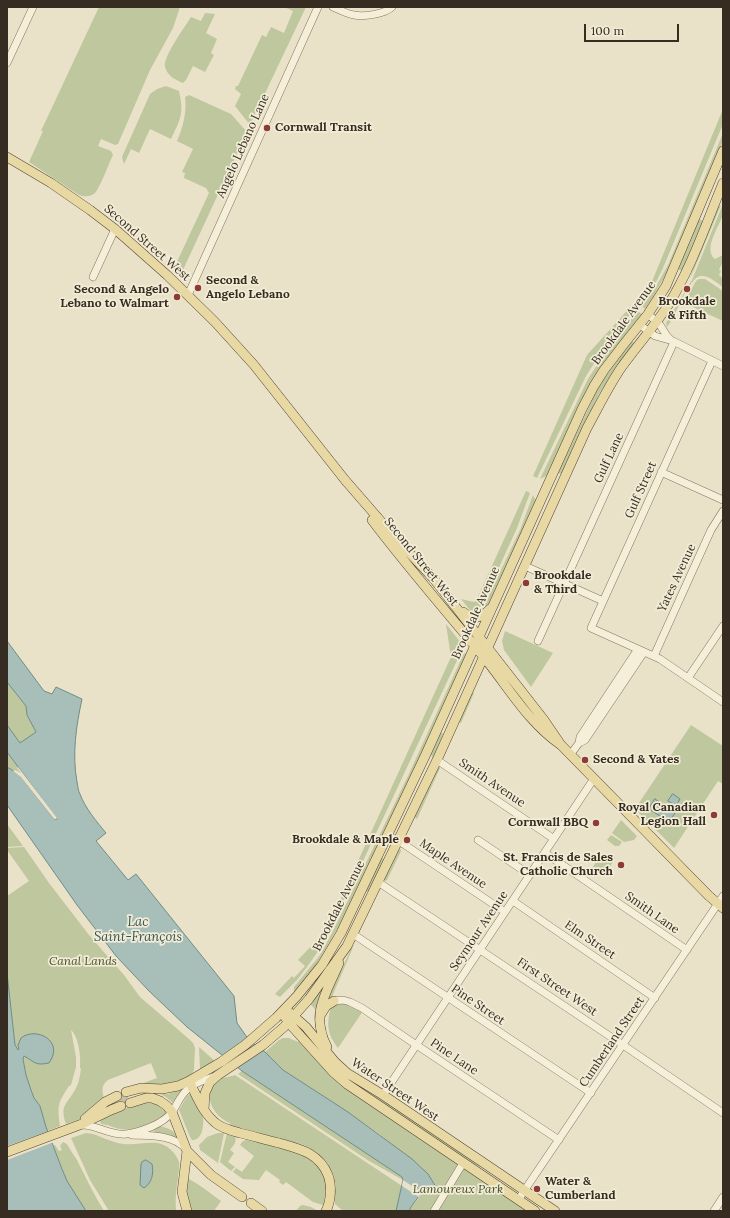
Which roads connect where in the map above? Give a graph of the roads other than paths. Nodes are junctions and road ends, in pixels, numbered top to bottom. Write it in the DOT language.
graph roads {
  1 [pos="33,7"];
  2 [pos="318,7"];
  3 [pos="333,7"];
  4 [pos="392,7"];
  5 [pos="7,63"];
  6 [pos="723,151"];
  7 [pos="7,157"];
  8 [pos="723,183"];
  9 [pos="115,229"];
  10 [pos="93,277"];
  11 [pos="188,294"];
  12 [pos="648,314"];
  13 [pos="656,321"];
  14 [pos="640,325"];
  15 [pos="648,331"];
  16 [pos="673,342"];
  17 [pos="712,360"];
  18 [pos="723,366"];
  19 [pos="661,472"];
  20 [pos="345,480"];
  21 [pos="543,496"];
  22 [pos="556,496"];
  23 [pos="723,500"];
  24 [pos="723,511"];
  25 [pos="525,566"];
  26 [pos="564,583"];
  27 [pos="603,601"];
  28 [pos="455,606"];
  29 [pos="492,607"];
  30 [pos="723,626"];
  31 [pos="479,636"];
  32 [pos="538,641"];
  33 [pos="474,646"];
  34 [pos="488,647"];
  35 [pos="641,650"];
  36 [pos="654,656"];
  37 [pos="484,657"];
  38 [pos="688,678"];
  39 [pos="723,702"];
  40 [pos="561,746"];
  41 [pos="570,755"];
  42 [pos="437,760"];
  43 [pos="593,780"];
  44 [pos="387,835"];
  45 [pos="554,839"];
  46 [pos="478,840"];
  47 [pos="398,841"];
  48 [pos="545,853"];
  49 [pos="530,875"];
  50 [pos="378,882"];
  51 [pos="513,901"];
  52 [pos="721,902"];
  53 [pos="505,912"];
  54 [pos="353,934"];
  55 [pos="347,946"];
  56 [pos="480,949"];
  57 [pos="687,950"];
  58 [pos="448,998"];
  59 [pos="655,998"];
  60 [pos="334,1001"];
  61 [pos="284,1010"];
  62 [pos="319,1016"];
  63 [pos="291,1019"];
  64 [pos="416,1045"];
  65 [pos="623,1045"];
  66 [pos="332,1058"];
  67 [pos="218,1075"];
  68 [pos="191,1084"];
  69 [pos="591,1093"];
  70 [pos="383,1095"];
  71 [pos="124,1099"];
  72 [pos="204,1110"];
  73 [pos="172,1112"];
  74 [pos="723,1113"];
  75 [pos="78,1126"];
  76 [pos="126,1134"];
  77 [pos="559,1140"];
  78 [pos="187,1151"];
  79 [pos="7,1152"];
  80 [pos="463,1163"];
  81 [pos="525,1190"];
  82 [pos="242,1197"];
  83 [pos="723,1198"];
  84 [pos="518,1200"];
  85 [pos="251,1203"];
  86 [pos="328,1208"];
  87 [pos="187,1211"];
  88 [pos="262,1211"];
  89 [pos="434,1211"];
  90 [pos="535,1211"];
  91 [pos="555,1211"];
  92 [pos="715,1211"];
  1 -- 5 [label="street"];
  2 -- 11 [label="street, Angelo Lebano Lane"];
  3 -- 4 [label="street"];
  6 -- 12 [label="main road, Brookdale Avenue"];
  7 -- 9 [label="main road, Second Street West"];
  8 -- 13 [label="main road, Brookdale Avenue"];
  9 -- 10 [label="street"];
  9 -- 11 [label="main road, Second Street West"];
  11 -- 20 [label="main road, Second Street West"];
  12 -- 13 [label="street"];
  12 -- 14 [label="main road, Brookdale Avenue"];
  13 -- 15 [label="main road, Brookdale Avenue"];
  13 -- 16 [label="street"];
  14 -- 15 [label="street"];
  14 -- 21 [label="main road, Brookdale Avenue"];
  15 -- 16 [label="street"];
  15 -- 22 [label="main road, Brookdale Avenue"];
  16 -- 17 [label="street"];
  16 -- 26 [label="street, Gulf Lane"];
  17 -- 18 [label="street"];
  17 -- 19 [label="street, Gulf Street"];
  19 -- 23 [label="street"];
  19 -- 27 [label="street, Gulf Street"];
  20 -- 28 [label="main road, Second Street West"];
  20 -- 33 [label="main road, Second Street West"];
  21 -- 22 [label="main road"];
  21 -- 29 [label="main road, Brookdale Avenue"];
  22 -- 25 [label="main road, Brookdale Avenue"];
  24 -- 36 [label="street, Yates Avenue"];
  25 -- 26 [label="street"];
  25 -- 34 [label="main road, Brookdale Avenue"];
  26 -- 27 [label="street"];
  26 -- 32 [label="street, Gulf Lane"];
  27 -- 35 [label="street, Gulf Street"];
  28 -- 29 [label="main road"];
  28 -- 31 [label="main road, Second Street West"];
  29 -- 31 [label="main road, Brookdale Avenue"];
  30 -- 38 [label="street"];
  31 -- 33 [label="main road, Brookdale Avenue"];
  31 -- 34 [label="main road, Second Street West"];
  33 -- 37 [label="main road, Second Street West"];
  33 -- 44 [label="main road, Brookdale Avenue"];
  34 -- 37 [label="main road, Brookdale Avenue"];
  34 -- 40 [label="main road, Second Street West"];
  35 -- 36 [label="street"];
  35 -- 41 [label="street"];
  36 -- 38 [label="street"];
  37 -- 40 [label="main road, Second Street West"];
  37 -- 42 [label="main road, Brookdale Avenue"];
  38 -- 39 [label="street"];
  40 -- 41 [label="main road, Second Street West"];
  41 -- 43 [label="main road, Second Street West"];
  42 -- 45 [label="street, Smith Avenue"];
  42 -- 47 [label="main road, Brookdale Avenue"];
  43 -- 45 [label="street, Seymour Avenue"];
  43 -- 52 [label="main road, Second Street West"];
  44 -- 47 [label="street, Maple Avenue"];
  44 -- 61 [label="main road, Brookdale Avenue"];
  45 -- 48 [label="street, Seymour Avenue"];
  46 -- 49 [label="street"];
  47 -- 50 [label="main road, Brookdale Avenue"];
  47 -- 53 [label="street, Maple Avenue"];
  48 -- 49 [label="street, Seymour Avenue"];
  48 -- 57 [label="street, Smith Lane"];
  49 -- 51 [label="street, Seymour Avenue"];
  50 -- 54 [label="main road, Brookdale Avenue"];
  50 -- 56 [label="street, First Street West"];
  51 -- 53 [label="street, Seymour Avenue"];
  51 -- 59 [label="street, Elm Street"];
  52 -- 57 [label="street, Cumberland Street"];
  53 -- 56 [label="street, Seymour Avenue"];
  54 -- 55 [label="main road, Brookdale Avenue"];
  54 -- 58 [label="street, Pine Street"];
  55 -- 62 [label="main road"];
  55 -- 63 [label="main road, Brookdale Avenue"];
  56 -- 58 [label="street, Seymour Avenue"];
  56 -- 65 [label="street, First Street West"];
  57 -- 59 [label="street, Cumberland Street"];
  58 -- 64 [label="street, Seymour Avenue"];
  58 -- 69 [label="street, Pine Street"];
  59 -- 65 [label="street, Cumberland Street"];
  60 -- 62 [label="main road"];
  60 -- 64 [label="street, Pine Lane"];
  61 -- 63 [label="main road, Water Street West"];
  61 -- 68 [label="main road, Brookdale Avenue"];
  62 -- 66 [label="main road"];
  63 -- 66 [label="main road, Water Street West"];
  63 -- 67 [label="main road, Brookdale Avenue"];
  63 -- 80 [label="main road, Water Street West"];
  64 -- 70 [label="street, Seymour Avenue"];
  64 -- 77 [label="street, Pine Lane"];
  65 -- 69 [label="street, Cumberland Street"];
  65 -- 74 [label="street, First Street West"];
  66 -- 70 [label="main road, Water Street West"];
  67 -- 68 [label="street"];
  67 -- 72 [label="main road"];
  68 -- 71 [label="main road, Brookdale Avenue"];
  68 -- 72 [label="main road"];
  68 -- 73 [label="street"];
  69 -- 77 [label="street, Cumberland Street"];
  70 -- 81 [label="main road, Water Street West"];
  71 -- 73 [label="main road"];
  71 -- 75 [label="main road"];
  72 -- 86 [label="main road"];
  73 -- 76 [label="street"];
  73 -- 78 [label="main road"];
  75 -- 76 [label="street"];
  75 -- 79 [label="main road"];
  76 -- 78 [label="street"];
  77 -- 81 [label="street, Cumberland Street"];
  78 -- 82 [label="main road"];
  78 -- 87 [label="main road"];
  80 -- 84 [label="main road, Water Street West"];
  80 -- 89 [label="street"];
  81 -- 84 [label="street, Cumberland Street"];
  81 -- 91 [label="main road, Water Street West"];
  83 -- 92 [label="street"];
  84 -- 90 [label="main road, Water Street West"];
  85 -- 88 [label="main road"];
}
